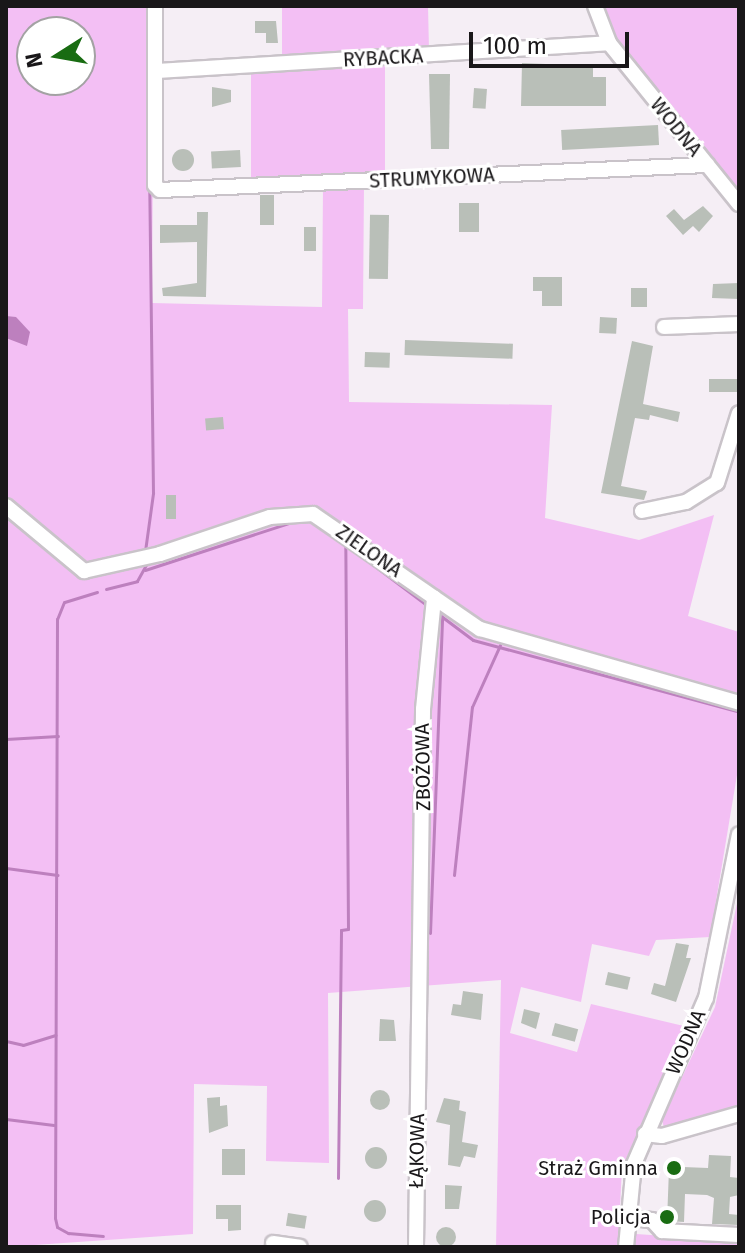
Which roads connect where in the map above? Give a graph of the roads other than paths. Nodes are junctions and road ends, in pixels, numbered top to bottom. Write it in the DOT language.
graph roads {
  1 [pos="155,6"];
  2 [pos="595,6"];
  3 [pos="609,43"];
  4 [pos="156,71"];
  5 [pos="707,165"];
  6 [pos="739,204"];
  7 [pos="739,324"];
  8 [pos="664,327"];
  9 [pos="739,413"];
  10 [pos="6,506"];
  11 [pos="642,511"];
  12 [pos="434,598"];
  13 [pos="739,703"];
  14 [pos="739,834"];
  15 [pos="417,1054"];
  16 [pos="739,1114"];
  17 [pos="645,1134"];
  18 [pos="628,1218"];
  19 [pos="739,1235"];
  20 [pos="273,1243"];
  21 [pos="300,1247"];
  22 [pos="416,1247"];
  23 [pos="626,1247"];
  1 -- 4 [label="street"];
  2 -- 3 [label="street, WODNA"];
  3 -- 4 [label="street, RYBACKA"];
  3 -- 5 [label="street, WODNA"];
  4 -- 5 [label="street, STRUMYKOWA"];
  5 -- 6 [label="street, WODNA"];
  7 -- 8 [label="street"];
  9 -- 11 [label="street"];
  10 -- 12 [label="street, ZIELONA"];
  12 -- 13 [label="street, ZIELONA"];
  12 -- 15 [label="street, ZBOŻOWA"];
  14 -- 17 [label="street, WODNA"];
  15 -- 22 [label="street, ŁĄKOWA"];
  16 -- 17 [label="street"];
  17 -- 18 [label="street, WODNA"];
  18 -- 19 [label="street"];
  18 -- 23 [label="street, WODNA"];
  20 -- 21 [label="street"];
}
